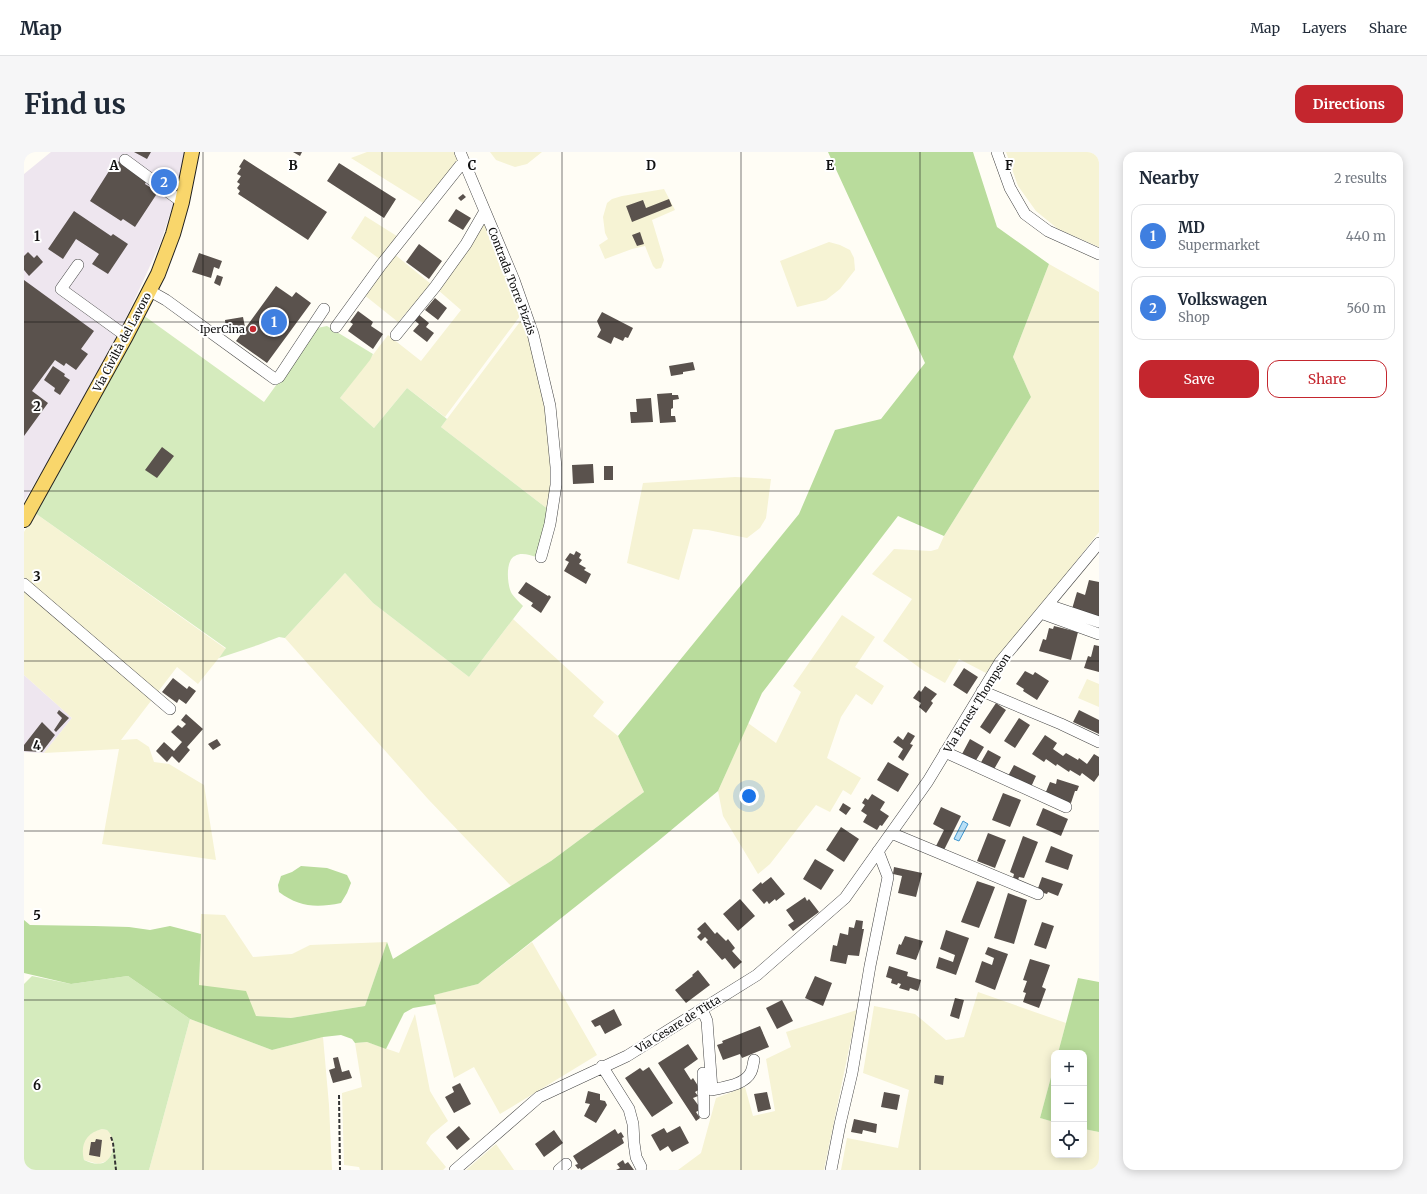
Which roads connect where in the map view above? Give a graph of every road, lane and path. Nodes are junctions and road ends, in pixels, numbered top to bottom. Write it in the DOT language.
graph roads {
  1 [pos="192,152"];
  2 [pos="997,152"];
  3 [pos="462,157"];
  4 [pos="125,160"];
  5 [pos="182,202"];
  6 [pos="485,211"];
  7 [pos="1099,254"];
  8 [pos="78,265"];
  9 [pos="150,291"];
  10 [pos="324,309"];
  11 [pos="336,327"];
  12 [pos="396,335"];
  13 [pos="126,336"];
  14 [pos="24,520"];
  15 [pos="1099,543"];
  16 [pos="541,557"];
  17 [pos="24,584"];
  18 [pos="1045,609"];
  19 [pos="1099,622"];
  20 [pos="1099,634"];
  21 [pos="982,691"];
  22 [pos="170,709"];
  23 [pos="1099,742"];
  24 [pos="945,752"];
  25 [pos="1066,807"];
  26 [pos="891,833"];
  27 [pos="878,851"];
  28 [pos="1038,894"];
  29 [pos="699,1011"];
  30 [pos="754,1060"];
  31 [pos="602,1066"];
  32 [pos="339,1095"];
  33 [pos="704,1113"];
  34 [pos="111,1137"];
  35 [pos="641,1167"];
  36 [pos="116,1170"];
  37 [pos="340,1170"];
  38 [pos="455,1170"];
  39 [pos="831,1170"];
  1 -- 5 [label="main road, Via Civiltà del Lavoro"];
  2 -- 7 [label="street"];
  3 -- 6 [label="street, Contrada Torre Pizzis"];
  3 -- 11 [label="street"];
  4 -- 5 [label="street"];
  5 -- 9 [label="main road, Via Civiltà del Lavoro"];
  6 -- 12 [label="street"];
  6 -- 16 [label="street, Contrada Torre Pizzis"];
  8 -- 13 [label="street"];
  9 -- 10 [label="street"];
  9 -- 13 [label="main road, Via Civiltà del Lavoro"];
  13 -- 14 [label="main road, Via Civiltà del Lavoro"];
  15 -- 18 [label="street, Via Ernest Thompson"];
  17 -- 22 [label="street"];
  18 -- 19 [label="street"];
  18 -- 20 [label="street"];
  18 -- 21 [label="street, Via Ernest Thompson"];
  21 -- 23 [label="street"];
  21 -- 24 [label="street, Via Ernest Thompson"];
  24 -- 25 [label="street"];
  24 -- 26 [label="street, Via Ernest Thompson"];
  26 -- 27 [label="street, Via Ernest Thompson"];
  26 -- 28 [label="street"];
  27 -- 29 [label="street, Via Cesare de Titta"];
  27 -- 39 [label="street"];
  29 -- 30 [label="street"];
  29 -- 31 [label="street, Via Cesare de Titta"];
  29 -- 33 [label="street"];
  31 -- 35 [label="street"];
  31 -- 38 [label="street, Via Cesare de Titta"];
  32 -- 37 [label="path"];
  34 -- 36 [label="path"];
}
